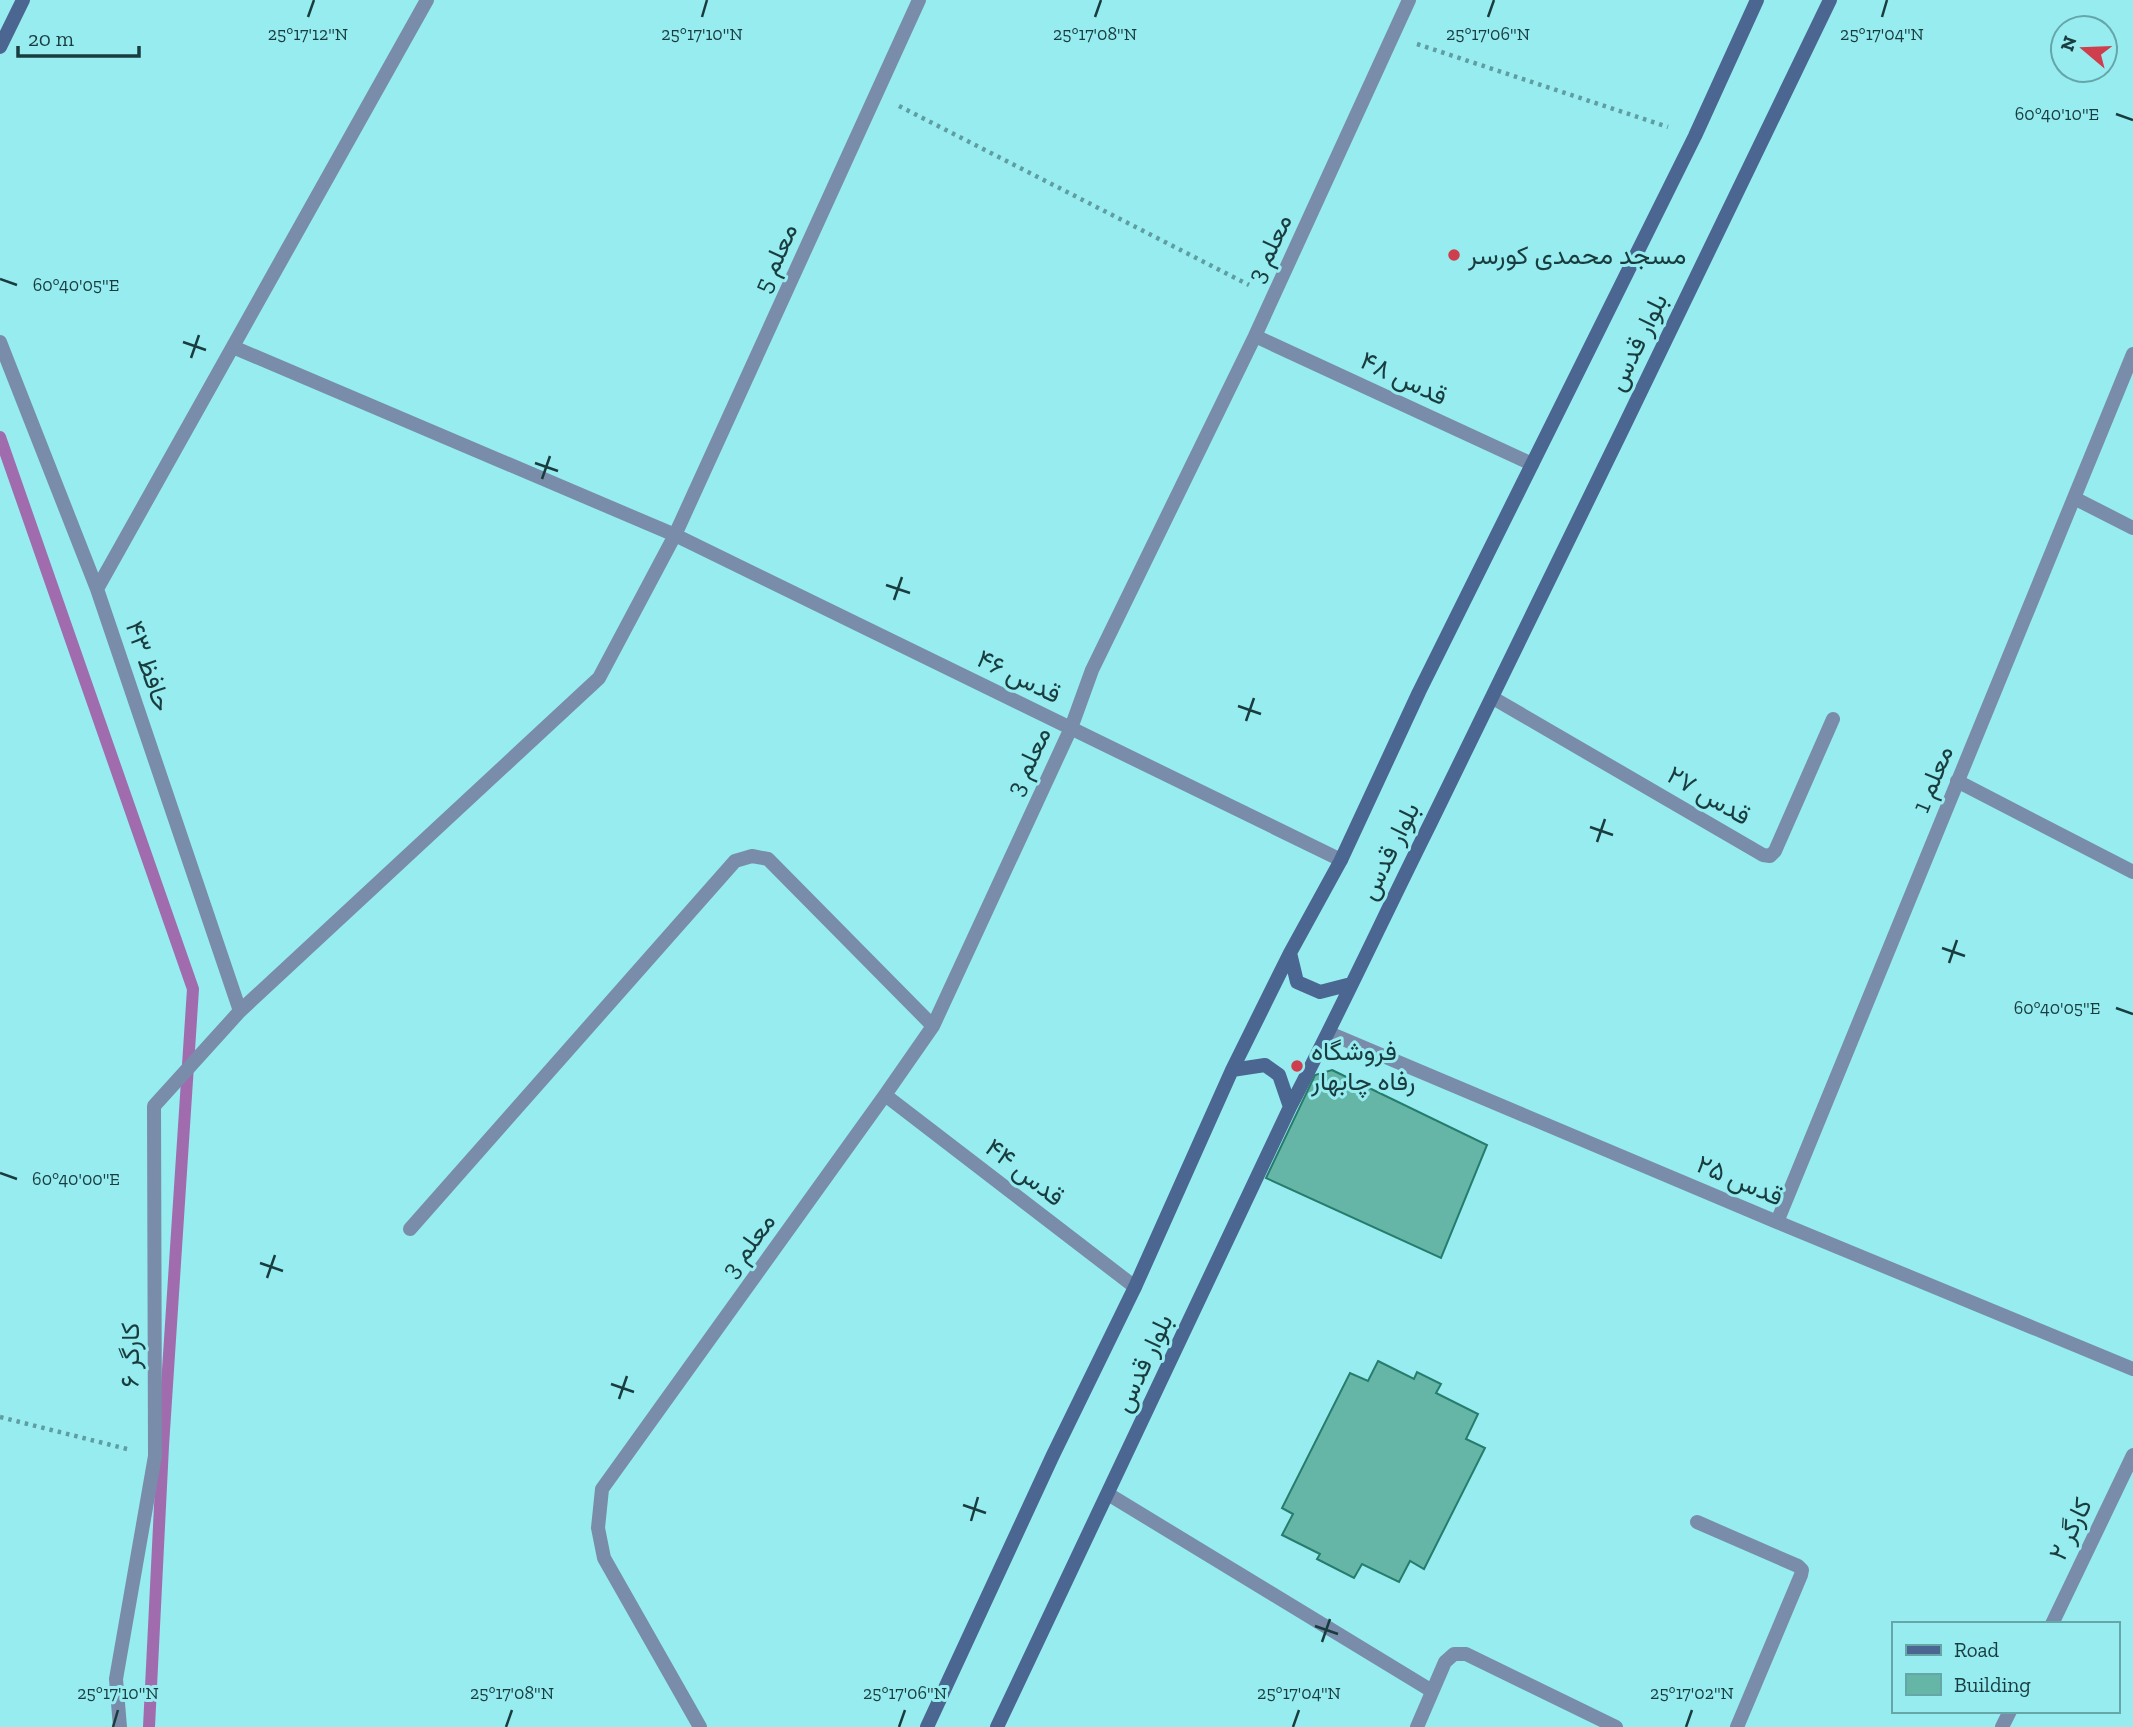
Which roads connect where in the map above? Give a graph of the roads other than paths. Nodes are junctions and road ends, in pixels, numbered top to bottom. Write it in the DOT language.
graph roads {
  1 [pos="23,0"];
  2 [pos="427,0"];
  3 [pos="919,0"];
  4 [pos="1409,0"];
  5 [pos="1756,0"];
  6 [pos="1830,0"];
  7 [pos="0,47"];
  8 [pos="1255,337"];
  9 [pos="0,342"];
  10 [pos="233,347"];
  11 [pos="2133,354"];
  12 [pos="1532,464"];
  13 [pos="2074,498"];
  14 [pos="2133,528"];
  15 [pos="675,535"];
  16 [pos="97,589"];
  17 [pos="1493,698"];
  18 [pos="1833,719"];
  19 [pos="1071,728"];
  20 [pos="1957,781"];
  21 [pos="1341,860"];
  22 [pos="2133,872"];
  23 [pos="1290,953"];
  24 [pos="1351,984"];
  25 [pos="240,1011"];
  26 [pos="933,1026"];
  27 [pos="1329,1033"];
  28 [pos="1233,1070"];
  29 [pos="886,1095"];
  30 [pos="1290,1107"];
  31 [pos="1777,1222"];
  32 [pos="410,1229"];
  33 [pos="1135,1287"];
  34 [pos="2133,1369"];
  35 [pos="2133,1455"];
  36 [pos="1108,1494"];
  37 [pos="1697,1522"];
  38 [pos="2053,1622"];
  39 [pos="1432,1691"];
  40 [pos="120,1727"];
  41 [pos="700,1727"];
  42 [pos="927,1727"];
  43 [pos="997,1727"];
  44 [pos="1417,1727"];
  45 [pos="1616,1727"];
  46 [pos="1737,1727"];
  1 -- 7 [label="main road"];
  2 -- 10 [label="street"];
  3 -- 15 [label="street, معلم 5"];
  4 -- 8 [label="street, معلم 3"];
  5 -- 12 [label="main road, بلوار قدس"];
  6 -- 17 [label="main road, بلوار قدس"];
  8 -- 12 [label="street, قدس ۴۸"];
  8 -- 19 [label="street, معلم 3"];
  9 -- 16 [label="street, حافظ ۴۳"];
  10 -- 15 [label="street, قدس ۴۶"];
  10 -- 16 [label="street"];
  11 -- 13 [label="street, معلم 1"];
  12 -- 21 [label="main road, بلوار قدس"];
  13 -- 14 [label="street"];
  13 -- 20 [label="street, معلم 1"];
  15 -- 19 [label="street, قدس ۴۶"];
  15 -- 25 [label="street, معلم 5"];
  16 -- 25 [label="street, حافظ ۴۳"];
  17 -- 18 [label="street, قدس ۲۷"];
  17 -- 24 [label="main road, بلوار قدس"];
  19 -- 21 [label="street, قدس ۴۶"];
  19 -- 26 [label="street, معلم 3"];
  20 -- 22 [label="street"];
  20 -- 31 [label="street, معلم 1"];
  21 -- 23 [label="main road, بلوار قدس"];
  23 -- 24 [label="main road"];
  23 -- 28 [label="main road, بلوار قدس"];
  24 -- 27 [label="main road, بلوار قدس"];
  25 -- 40 [label="street, کارگر ۶"];
  26 -- 29 [label="street, معلم 3"];
  26 -- 32 [label="street"];
  27 -- 30 [label="main road, بلوار قدس"];
  27 -- 31 [label="street, قدس ۲۵"];
  28 -- 30 [label="main road"];
  28 -- 33 [label="main road, بلوار قدس"];
  29 -- 33 [label="street, قدس ۴۴"];
  29 -- 41 [label="street, معلم 3"];
  30 -- 36 [label="main road, بلوار قدس"];
  31 -- 34 [label="street, قدس ۲۵"];
  33 -- 42 [label="main road, بلوار قدس"];
  35 -- 38 [label="street, کارگر ۲"];
  36 -- 39 [label="street"];
  36 -- 43 [label="main road, بلوار قدس"];
  37 -- 46 [label="street"];
  39 -- 44 [label="street"];
  39 -- 45 [label="street"];
}
